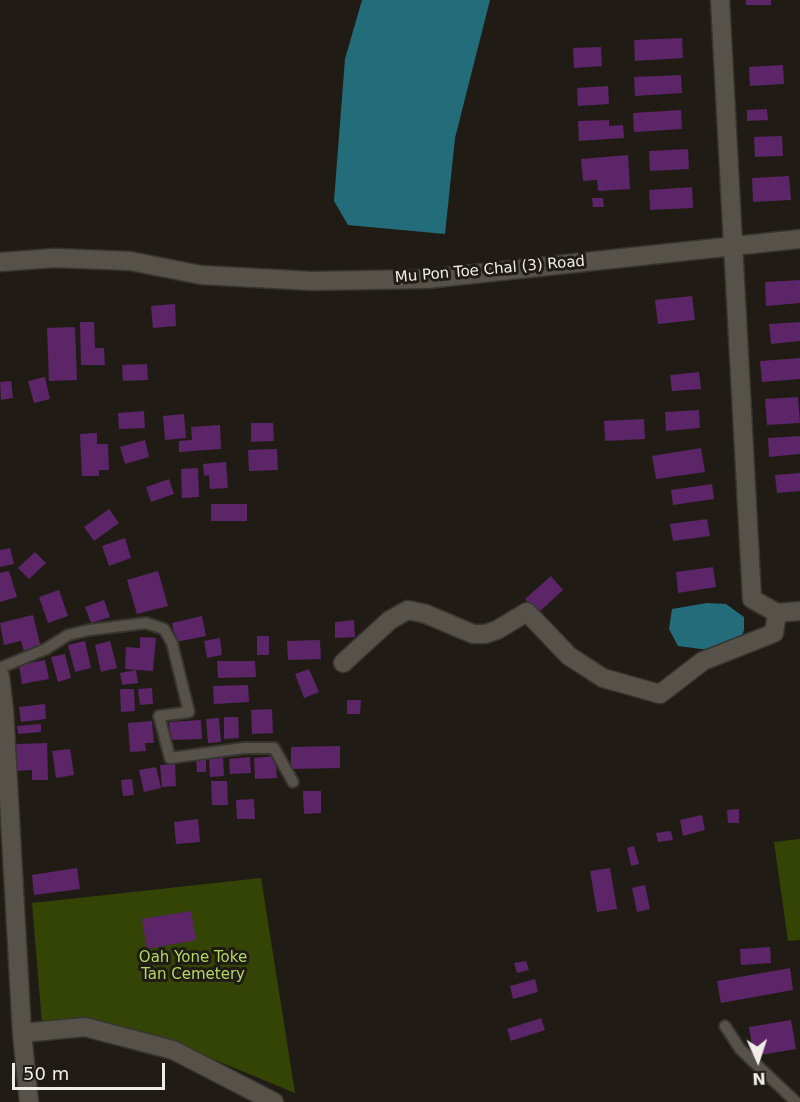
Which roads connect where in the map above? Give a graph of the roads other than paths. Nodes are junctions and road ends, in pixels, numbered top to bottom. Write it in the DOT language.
graph roads {
  1 [pos="720,0"];
  2 [pos="800,239"];
  3 [pos="734,244"];
  4 [pos="0,262"];
  5 [pos="800,612"];
  6 [pos="777,613"];
  7 [pos="343,663"];
  8 [pos="0,668"];
  9 [pos="0,676"];
  10 [pos="293,782"];
  11 [pos="725,1026"];
  12 [pos="22,1033"];
  13 [pos="29,1102"];
  14 [pos="274,1102"];
  15 [pos="796,1102"];
  1 -- 3 [label="street"];
  2 -- 3 [label="street, Mu Pon Toe Chal (3) Road"];
  3 -- 4 [label="street, Mu Pon Toe Chal (3) Road"];
  3 -- 6 [label="street"];
  5 -- 6 [label="street"];
  6 -- 7 [label="street"];
  8 -- 10 [label="lane"];
  9 -- 12 [label="street"];
  11 -- 15 [label="lane"];
  12 -- 13 [label="street"];
  12 -- 14 [label="street"];
}
